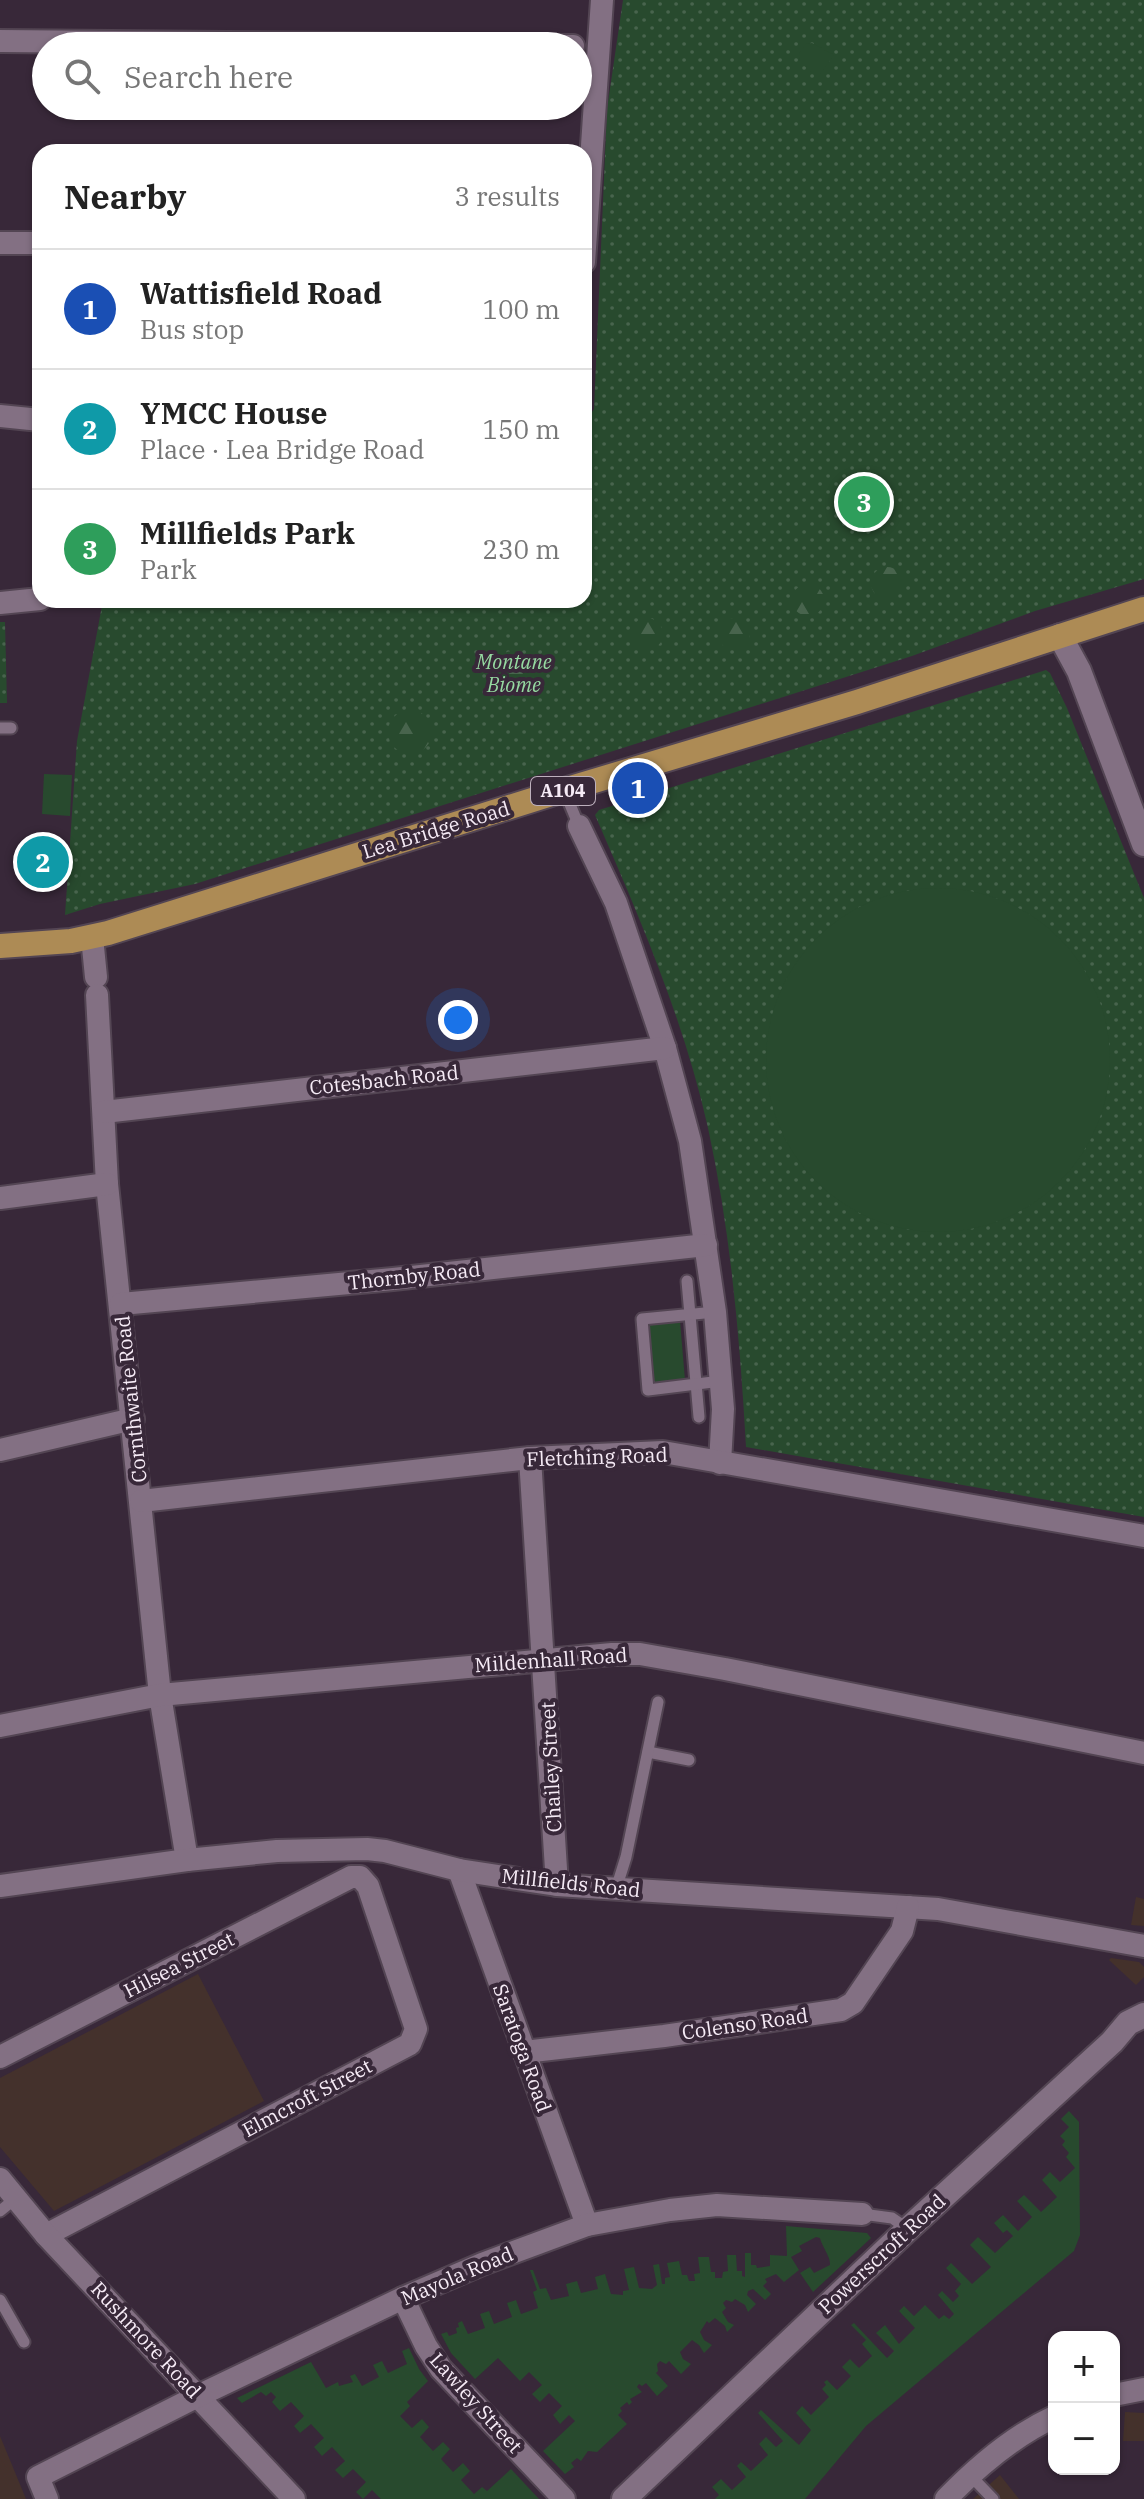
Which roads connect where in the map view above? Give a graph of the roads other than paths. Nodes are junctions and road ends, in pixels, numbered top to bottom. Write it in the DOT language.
graph roads {
  1 [pos="602,0"];
  2 [pos="589,32"];
  3 [pos="0,41"];
  4 [pos="32,41"];
  5 [pos="584,120"];
  6 [pos="584,144"];
  7 [pos="0,243"];
  8 [pos="32,243"];
  9 [pos="0,416"];
  10 [pos="32,419"];
  11 [pos="32,600"];
  12 [pos="0,603"];
  13 [pos="1144,609"];
  14 [pos="1060,636"];
  15 [pos="564,790"];
  16 [pos="579,826"];
  17 [pos="1142,830"];
  18 [pos="92,937"];
  19 [pos="0,946"];
  20 [pos="665,1048"];
  21 [pos="104,1112"];
  22 [pos="107,1184"];
  23 [pos="0,1198"];
  24 [pos="706,1245"];
  25 [pos="687,1281"];
  26 [pos="121,1304"];
  27 [pos="715,1312"];
  28 [pos="690,1315"];
  29 [pos="721,1381"];
  30 [pos="696,1385"];
  31 [pos="699,1417"];
  32 [pos="133,1419"];
  33 [pos="0,1450"];
  34 [pos="530,1458"];
  35 [pos="720,1463"];
  36 [pos="141,1501"];
  37 [pos="1144,1536"];
  38 [pos="545,1658"];
  39 [pos="160,1695"];
  40 [pos="658,1702"];
  41 [pos="0,1726"];
  42 [pos="648,1752"];
  43 [pos="1144,1753"];
  44 [pos="689,1760"];
  45 [pos="187,1860"];
  46 [pos="459,1870"];
  47 [pos="360,1877"];
  48 [pos="557,1885"];
  49 [pos="0,1886"];
  50 [pos="616,1889"];
  51 [pos="908,1907"];
  52 [pos="1141,1946"];
  53 [pos="1144,2015"];
  54 [pos="524,2052"];
  55 [pos="0,2057"];
  56 [pos="0,2179"];
  57 [pos="8,2204"];
  58 [pos="862,2214"];
  59 [pos="587,2225"];
  60 [pos="908,2229"];
  61 [pos="46,2235"];
  62 [pos="403,2298"];
  63 [pos="0,2300"];
  64 [pos="24,2342"];
  65 [pos="1144,2389"];
  66 [pos="1120,2394"];
  67 [pos="198,2396"];
  68 [pos="1048,2420"];
  69 [pos="970,2475"];
  70 [pos="47,2499"];
  71 [pos="294,2499"];
  72 [pos="564,2499"];
  73 [pos="624,2499"];
  74 [pos="946,2499"];
  75 [pos="993,2499"];
  1 -- 2 [label="street"];
  3 -- 4 [label="street"];
  5 -- 6 [label="street"];
  7 -- 8 [label="street"];
  9 -- 10 [label="street"];
  11 -- 12 [label="street"];
  13 -- 14 [label="main road, Lea Bridge Road / A104"];
  14 -- 15 [label="main road, Lea Bridge Road / A104"];
  14 -- 17 [label="street"];
  15 -- 16 [label="lane"];
  15 -- 18 [label="main road, Lea Bridge Road / A104"];
  16 -- 20 [label="street"];
  18 -- 19 [label="main road, Lea Bridge Road / A104"];
  18 -- 21 [label="street, Cornthwaite Road"];
  20 -- 21 [label="street, Cotesbach Road"];
  20 -- 24 [label="street"];
  21 -- 22 [label="street, Cornthwaite Road"];
  22 -- 23 [label="street"];
  22 -- 26 [label="street, Cornthwaite Road"];
  24 -- 26 [label="street, Thornby Road"];
  24 -- 27 [label="street"];
  25 -- 28 [label="lane"];
  26 -- 32 [label="street, Cornthwaite Road"];
  27 -- 28 [label="lane"];
  27 -- 29 [label="street"];
  28 -- 30 [label="lane"];
  28 -- 30 [label="lane"];
  29 -- 30 [label="lane"];
  29 -- 35 [label="street"];
  30 -- 31 [label="lane"];
  32 -- 33 [label="street"];
  32 -- 36 [label="street, Cornthwaite Road"];
  34 -- 35 [label="street, Fletching Road"];
  34 -- 36 [label="street, Fletching Road"];
  34 -- 38 [label="street, Chailey Street"];
  35 -- 37 [label="street, Fletching Road"];
  36 -- 39 [label="street, Cornthwaite Road"];
  38 -- 39 [label="street, Mildenhall Road"];
  38 -- 43 [label="street, Mildenhall Road"];
  38 -- 48 [label="street, Chailey Street"];
  39 -- 41 [label="street, Mildenhall Road"];
  39 -- 45 [label="street, Cornthwaite Road"];
  40 -- 42 [label="lane"];
  42 -- 44 [label="lane"];
  42 -- 50 [label="lane"];
  45 -- 46 [label="street, Millfields Road"];
  45 -- 49 [label="street, Millfields Road"];
  46 -- 48 [label="street, Millfields Road"];
  46 -- 54 [label="street, Saratoga Road"];
  47 -- 55 [label="street, Hilsea Street"];
  47 -- 61 [label="street, Elmcroft Street"];
  48 -- 50 [label="street, Millfields Road"];
  50 -- 51 [label="street, Millfields Road"];
  51 -- 52 [label="street, Millfields Road"];
  51 -- 54 [label="street, Colenso Road"];
  53 -- 60 [label="street, Powerscroft Road"];
  54 -- 59 [label="street, Saratoga Road"];
  56 -- 57 [label="street, Rushmore Road"];
  57 -- 61 [label="street, Rushmore Road"];
  58 -- 59 [label="street, Mayola Road"];
  58 -- 60 [label="lane, Mayola Road"];
  59 -- 62 [label="street, Mayola Road"];
  60 -- 73 [label="street, Powerscroft Road"];
  61 -- 67 [label="street, Rushmore Road"];
  62 -- 67 [label="street, Mayola Road"];
  62 -- 72 [label="street, Lawley Street"];
  63 -- 64 [label="lane"];
  65 -- 66 [label="street"];
  67 -- 70 [label="street, Mayola Road"];
  67 -- 71 [label="street, Rushmore Road"];
  68 -- 69 [label="street"];
  69 -- 74 [label="street"];
  69 -- 75 [label="lane"];
}
